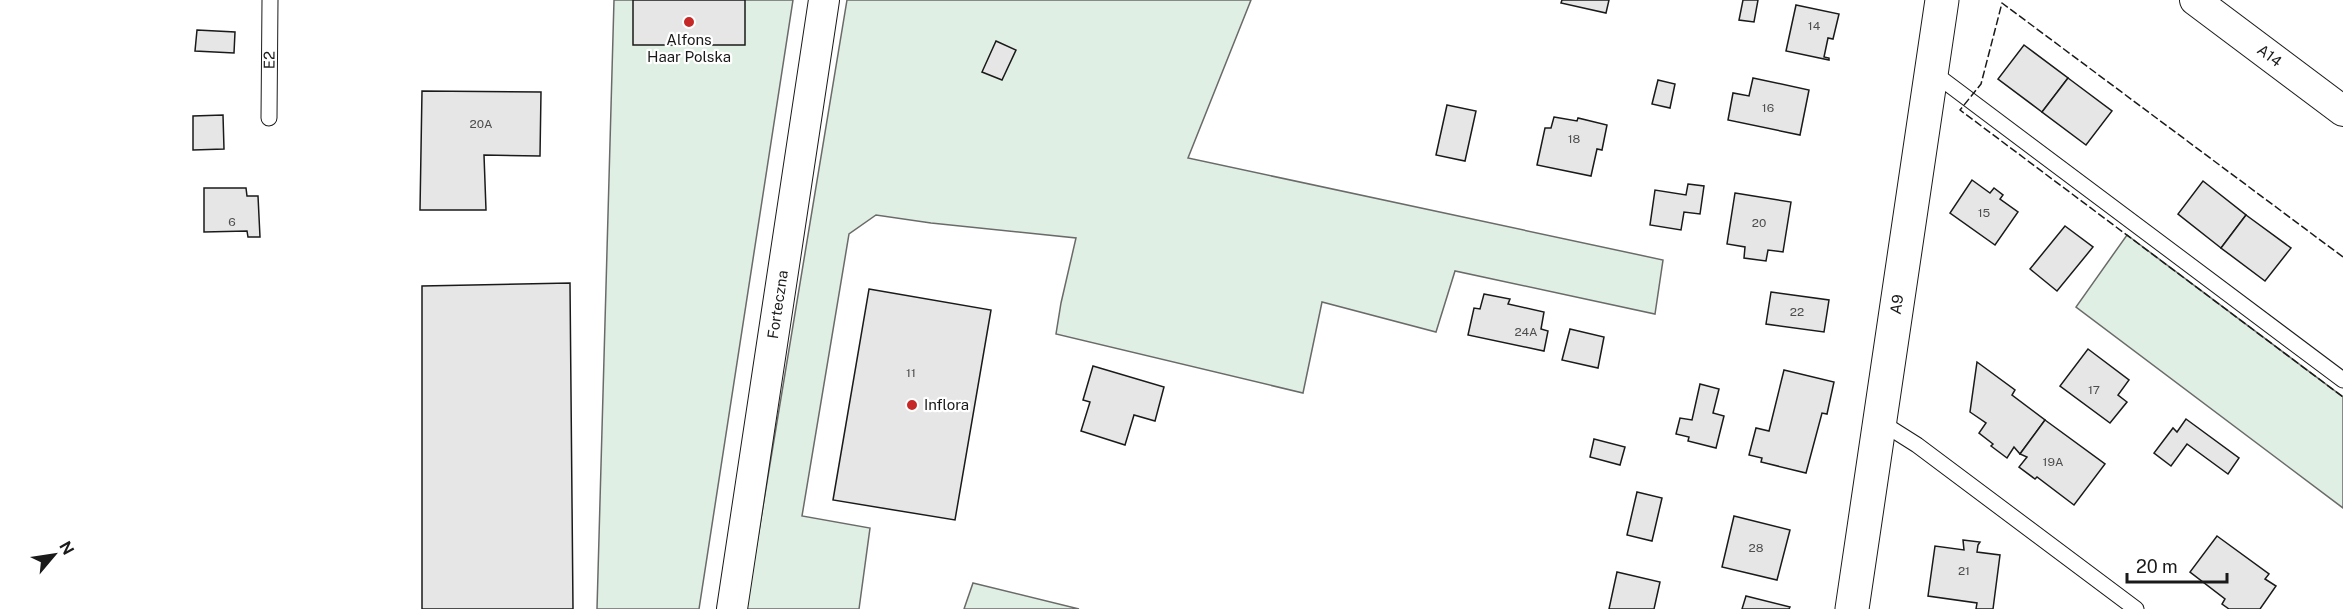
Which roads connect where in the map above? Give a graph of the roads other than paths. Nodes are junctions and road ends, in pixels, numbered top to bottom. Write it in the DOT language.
graph roads {
  1 [pos="270,0"];
  2 [pos="824,0"];
  3 [pos="1942,0"];
  4 [pos="2194,0"];
  5 [pos="1931,72"];
  6 [pos="2343,111"];
  7 [pos="269,118"];
  8 [pos="2343,380"];
  9 [pos="1879,421"];
  10 [pos="732,609"];
  11 [pos="1852,609"];
  12 [pos="2136,609"];
  1 -- 7 [label="lane, E2"];
  2 -- 10 [label="street, Forteczna"];
  3 -- 5 [label="street, A9"];
  4 -- 6 [label="street, A14"];
  5 -- 8 [label="lane"];
  5 -- 9 [label="street, A9"];
  9 -- 11 [label="street, A9"];
  9 -- 12 [label="lane"];
}
